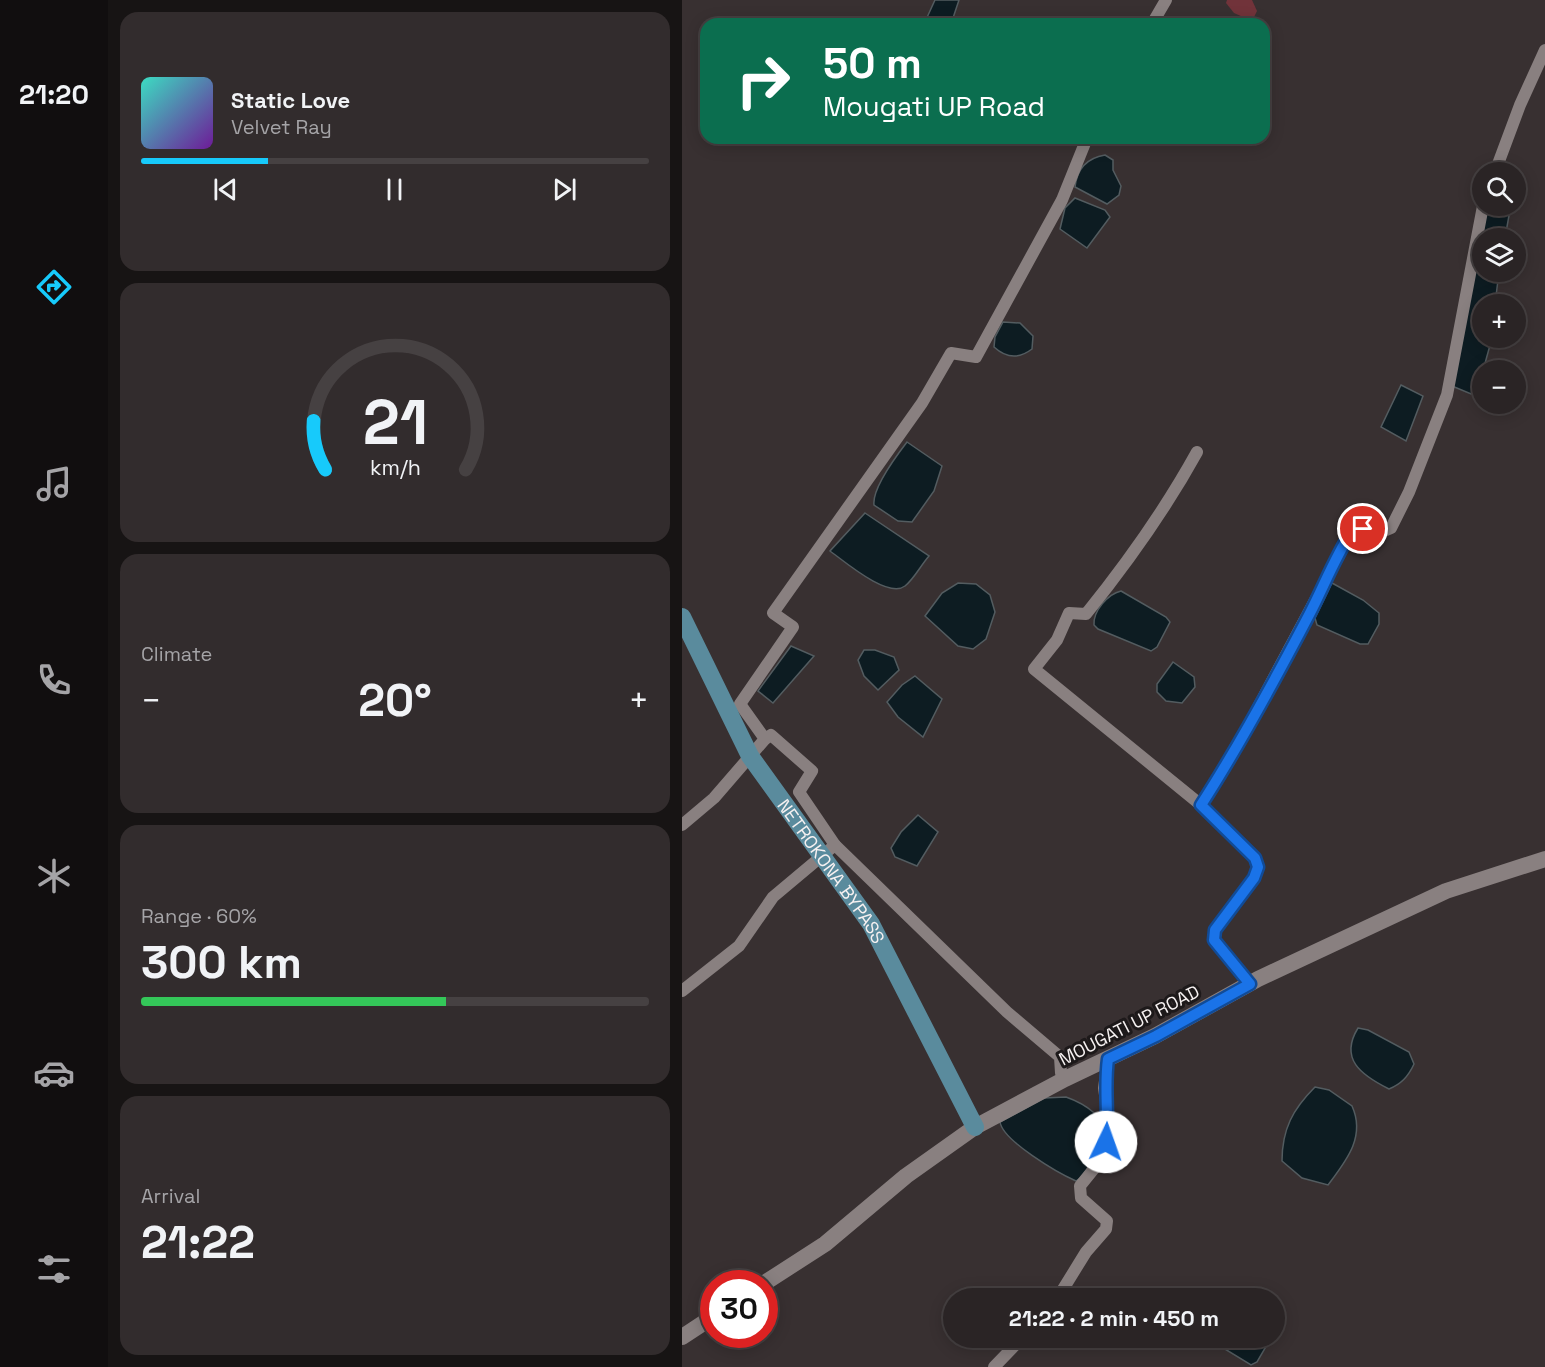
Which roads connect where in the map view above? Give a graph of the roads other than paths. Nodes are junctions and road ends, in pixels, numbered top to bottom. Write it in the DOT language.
graph roads {
  1 [pos="1165,0"];
  2 [pos="1155,18"];
  3 [pos="1544,50"];
  4 [pos="1085,144"];
  5 [pos="1499,162"];
  6 [pos="1481,216"];
  7 [pos="1197,452"];
  8 [pos="682,617"];
  9 [pos="765,739"];
  10 [pos="750,756"];
  11 [pos="1201,805"];
  12 [pos="682,825"];
  13 [pos="829,851"];
  14 [pos="1544,858"];
  15 [pos="1250,984"];
  16 [pos="682,991"];
  17 [pos="1108,1059"];
  18 [pos="1065,1079"];
  19 [pos="975,1127"];
  20 [pos="778,1274"];
  21 [pos="1064,1288"];
  22 [pos="700,1325"];
  23 [pos="682,1337"];
  24 [pos="1012,1348"];
  25 [pos="994,1367"];
  1 -- 2 [label="street"];
  3 -- 5 [label="street"];
  4 -- 9 [label="street"];
  6 -- 11 [label="street"];
  7 -- 11 [label="street"];
  8 -- 10 [label="main road, NETROKONA BYPASS"];
  9 -- 10 [label="street"];
  9 -- 13 [label="street"];
  10 -- 12 [label="street"];
  10 -- 13 [label="main road, NETROKONA BYPASS"];
  11 -- 15 [label="street"];
  13 -- 16 [label="street"];
  13 -- 18 [label="street"];
  13 -- 19 [label="main road, NETROKONA BYPASS"];
  14 -- 15 [label="street, MOUGATI UP ROAD"];
  15 -- 17 [label="street, MOUGATI UP ROAD"];
  17 -- 18 [label="street, MOUGATI UP ROAD"];
  17 -- 21 [label="street"];
  18 -- 19 [label="street, MOUGATI UP ROAD"];
  19 -- 20 [label="street, MOUGATI UP ROAD"];
  22 -- 23 [label="street"];
  24 -- 25 [label="street"];
}
